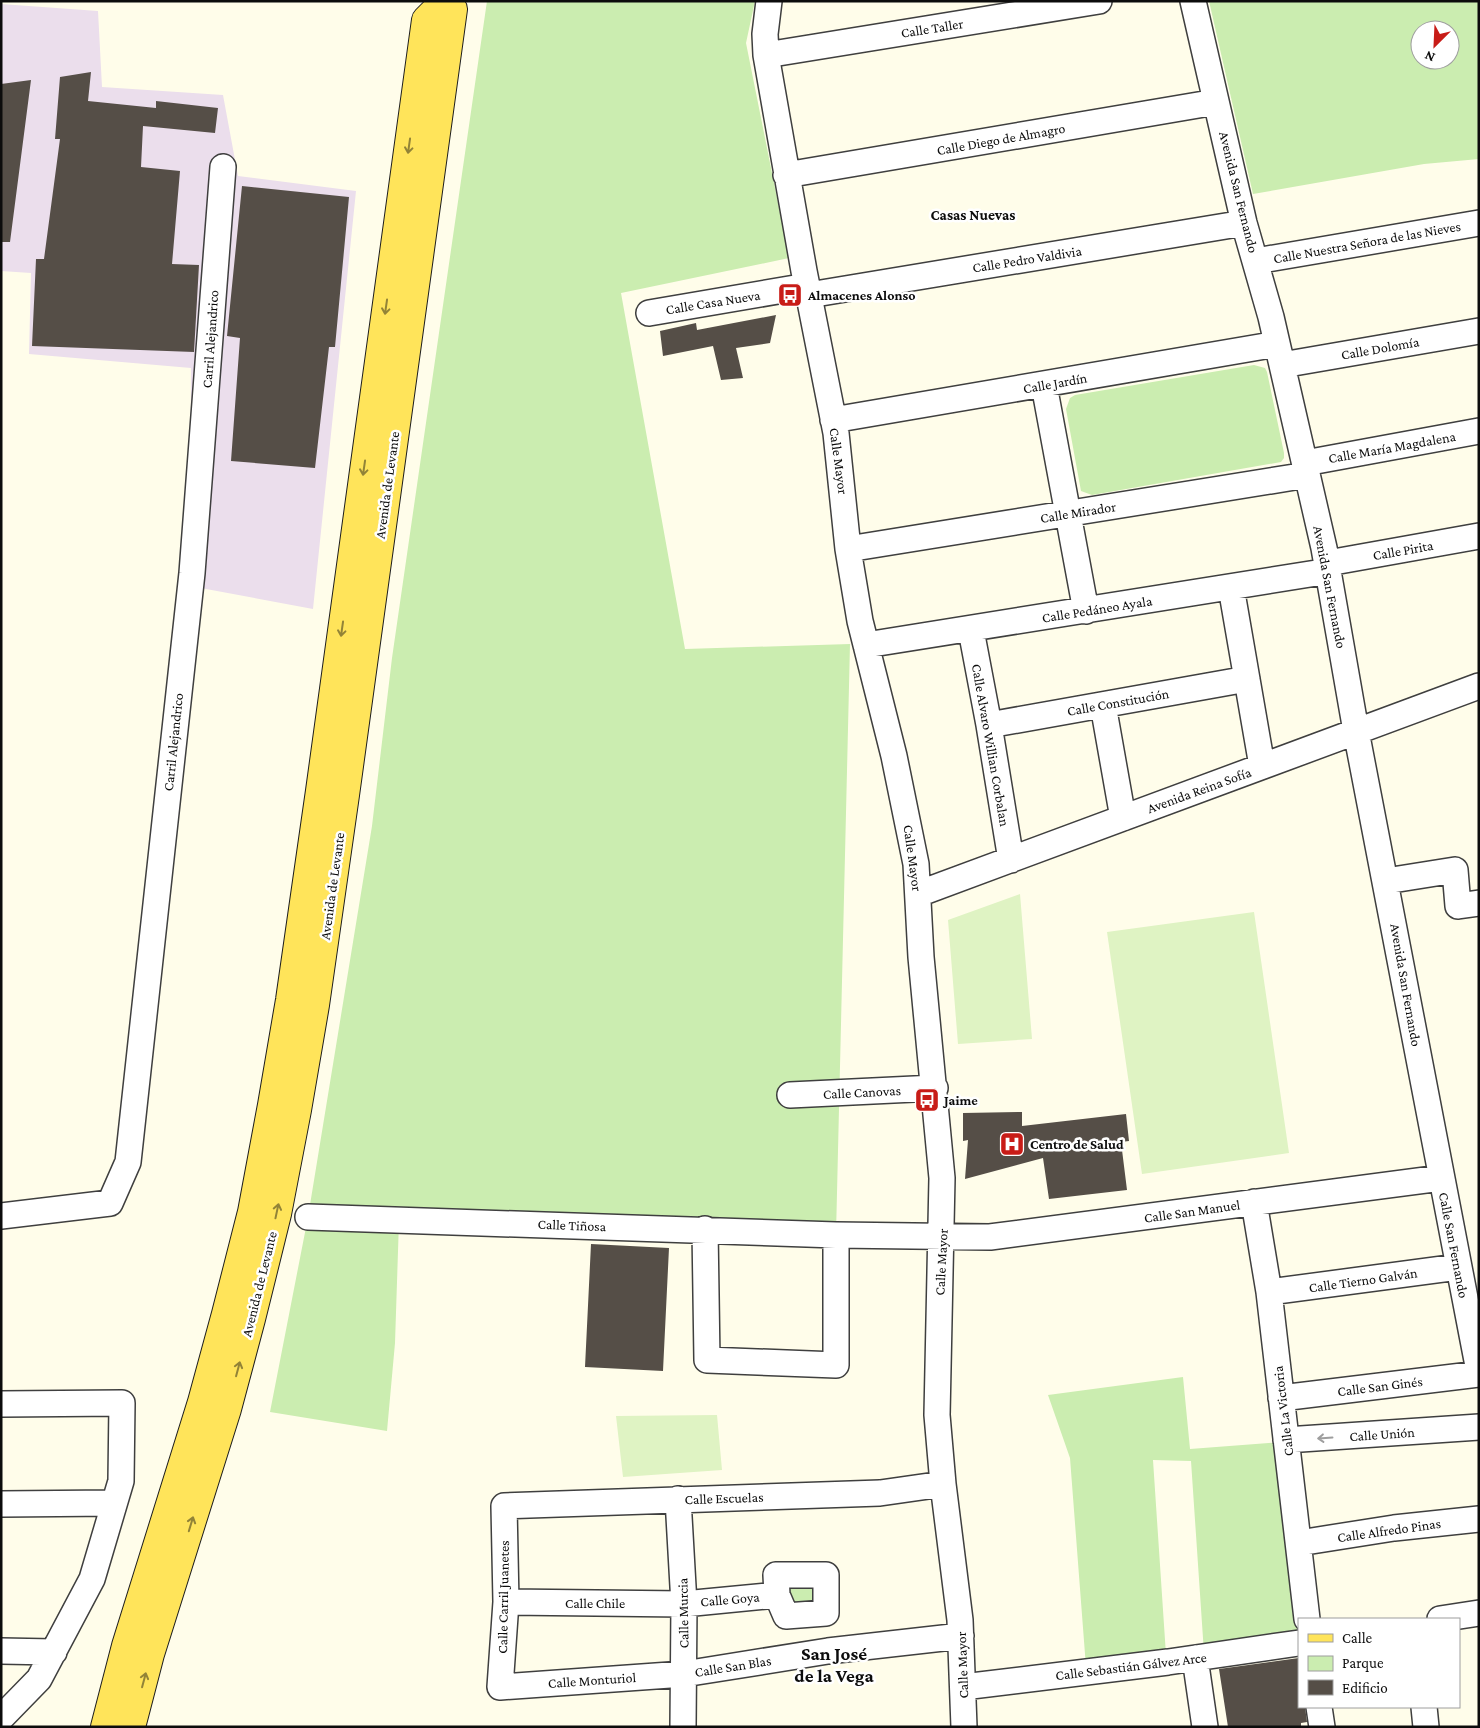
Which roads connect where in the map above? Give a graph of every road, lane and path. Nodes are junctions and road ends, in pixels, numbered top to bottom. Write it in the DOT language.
graph roads {
  1 [pos="423,1"];
  2 [pos="455,1"];
  3 [pos="769,1"];
  4 [pos="1099,1"];
  5 [pos="1193,1"];
  6 [pos="450,28"];
  7 [pos="766,55"];
  8 [pos="415,98"];
  9 [pos="1216,102"];
  10 [pos="223,168"];
  11 [pos="786,175"];
  12 [pos="1244,223"];
  13 [pos="1479,223"];
  14 [pos="1256,261"];
  15 [pos="808,291"];
  16 [pos="649,313"];
  17 [pos="1479,331"];
  18 [pos="1280,355"];
  19 [pos="1044,385"];
  20 [pos="833,420"];
  21 [pos="1479,431"];
  22 [pos="1306,469"];
  23 [pos="1067,514"];
  24 [pos="1479,536"];
  25 [pos="848,549"];
  26 [pos="1328,567"];
  27 [pos="1232,587"];
  28 [pos="1086,611"];
  29 [pos="971,630"];
  30 [pos="866,646"];
  31 [pos="1247,679"];
  32 [pos="1479,686"];
  33 [pos="1104,704"];
  34 [pos="990,725"];
  35 [pos="1356,731"];
  36 [pos="1262,766"];
  37 [pos="1123,818"];
  38 [pos="1011,860"];
  39 [pos="1386,881"];
  40 [pos="918,894"];
  41 [pos="1479,902"];
  42 [pos="935,1088"];
  43 [pos="790,1095"];
  44 [pos="1441,1178"];
  45 [pos="1254,1202"];
  46 [pos="1,1216"];
  47 [pos="308,1217"];
  48 [pos="705,1229"];
  49 [pos="836,1235"];
  50 [pos="942,1237"];
  51 [pos="1458,1267"];
  52 [pos="1269,1292"];
  53 [pos="1479,1372"];
  54 [pos="1281,1398"];
  55 [pos="1,1404"];
  56 [pos="1479,1427"];
  57 [pos="1286,1440"];
  58 [pos="943,1484"];
  59 [pos="678,1500"];
  60 [pos="114,1503"];
  61 [pos="1,1504"];
  62 [pos="504,1506"];
  63 [pos="1479,1518"];
  64 [pos="1299,1543"];
  65 [pos="777,1595"];
  66 [pos="506,1602"];
  67 [pos="684,1604"];
  68 [pos="1479,1613"];
  69 [pos="1307,1618"];
  70 [pos="1446,1618"];
  71 [pos="961,1636"];
  72 [pos="1298,1643"];
  73 [pos="1,1651"];
  74 [pos="54,1652"];
  75 [pos="1195,1658"];
  76 [pos="684,1674"];
  77 [pos="500,1687"];
  78 [pos="963,1687"];
  79 [pos="1319,1708"];
  80 [pos="1424,1708"];
  81 [pos="1,1718"];
  82 [pos="106,1727"];
  83 [pos="131,1727"];
  84 [pos="683,1727"];
  85 [pos="964,1727"];
  86 [pos="1205,1727"];
  87 [pos="1322,1727"];
  88 [pos="1426,1727"];
  1 -- 8 [label="main road, Avenida de Levante"];
  2 -- 6 [label="main road, Avenida de Levante"];
  3 -- 7 [label="street, Calle Mayor"];
  4 -- 7 [label="street, Calle Taller"];
  5 -- 9 [label="street, Avenida San Fernando"];
  6 -- 8 [label="main road, Avenida de Levante"];
  83 -- 6 [label="main road, Avenida de Levante, one-way"];
  7 -- 11 [label="street, Calle Mayor"];
  8 -- 82 [label="main road, Avenida de Levante, one-way"];
  9 -- 11 [label="street, Calle Diego de Almagro"];
  9 -- 12 [label="street, Avenida San Fernando"];
  10 -- 46 [label="street, Carril Alejandrico"];
  11 -- 15 [label="street, Calle Mayor"];
  12 -- 14 [label="street, Avenida San Fernando"];
  12 -- 15 [label="street, Calle Pedro Valdivia"];
  13 -- 14 [label="street, Calle Nuestra Señora de las Nieves"];
  14 -- 18 [label="street, Avenida San Fernando"];
  15 -- 16 [label="street, Calle Casa Nueva"];
  15 -- 20 [label="street, Calle Mayor"];
  17 -- 18 [label="street, Calle Dolomía"];
  18 -- 19 [label="street, Calle Jardín"];
  18 -- 22 [label="street, Avenida San Fernando"];
  19 -- 20 [label="street, Calle Jardín"];
  19 -- 23 [label="street"];
  20 -- 25 [label="street, Calle Mayor"];
  21 -- 22 [label="street, Calle María Magdalena"];
  22 -- 23 [label="street, Calle Mirador"];
  22 -- 26 [label="street, Avenida San Fernando"];
  23 -- 25 [label="street, Calle Mirador"];
  23 -- 28 [label="street"];
  24 -- 26 [label="street, Calle Pirita"];
  25 -- 30 [label="street, Calle Mayor"];
  26 -- 27 [label="street, Calle Pedáneo Ayala"];
  26 -- 35 [label="street, Avenida San Fernando"];
  27 -- 28 [label="street, Calle Pedáneo Ayala"];
  27 -- 31 [label="street"];
  28 -- 29 [label="street, Calle Pedáneo Ayala"];
  29 -- 30 [label="street, Calle Pedáneo Ayala"];
  29 -- 34 [label="street, Calle Alvaro Willian Corbalan"];
  30 -- 40 [label="street, Calle Mayor"];
  31 -- 33 [label="street, Calle Constitución"];
  31 -- 36 [label="street"];
  32 -- 35 [label="street, Avenida Reina Sofía"];
  33 -- 34 [label="street, Calle Constitución"];
  33 -- 37 [label="street"];
  34 -- 38 [label="street, Calle Alvaro Willian Corbalan"];
  35 -- 36 [label="street, Avenida Reina Sofía"];
  35 -- 39 [label="street, Avenida San Fernando"];
  36 -- 37 [label="street, Avenida Reina Sofía"];
  37 -- 38 [label="street, Avenida Reina Sofía"];
  38 -- 40 [label="street, Avenida Reina Sofía"];
  39 -- 41 [label="street"];
  39 -- 44 [label="street, Avenida San Fernando"];
  40 -- 42 [label="street, Calle Mayor"];
  42 -- 43 [label="street, Calle Canovas"];
  42 -- 50 [label="street, Calle Mayor"];
  44 -- 45 [label="street, Calle San Manuel"];
  44 -- 51 [label="street, Calle San Fernando"];
  45 -- 50 [label="street, Calle San Manuel"];
  45 -- 52 [label="street, Calle La Victoria"];
  47 -- 48 [label="street, Calle Tiñosa"];
  48 -- 49 [label="street, Calle Tiñosa"];
  48 -- 49 [label="street"];
  49 -- 50 [label="street, Calle San Manuel"];
  50 -- 58 [label="street, Calle Mayor"];
  51 -- 52 [label="street, Calle Tierno Galván"];
  51 -- 53 [label="street, Calle San Fernando"];
  52 -- 54 [label="street, Calle La Victoria"];
  53 -- 54 [label="street, Calle San Ginés"];
  54 -- 57 [label="street, Calle La Victoria"];
  55 -- 60 [label="street"];
  56 -- 57 [label="street, Calle Unión, one-way"];
  57 -- 64 [label="street, Calle La Victoria"];
  58 -- 59 [label="street, Calle Escuelas"];
  58 -- 71 [label="street, Calle Mayor"];
  59 -- 62 [label="street, Calle Escuelas"];
  59 -- 67 [label="street, Calle Murcia"];
  60 -- 61 [label="street"];
  60 -- 74 [label="street"];
  62 -- 66 [label="street, Calle Carril Juanetes"];
  63 -- 64 [label="street, Calle Alfredo Pinas"];
  64 -- 69 [label="street, Calle La Victoria"];
  65 -- 67 [label="street, Calle Goya"];
  66 -- 67 [label="street, Calle Chile"];
  66 -- 77 [label="street, Calle Carril Juanetes"];
  67 -- 76 [label="street, Calle Murcia"];
  68 -- 70 [label="street"];
  71 -- 76 [label="street, Calle San Blas"];
  71 -- 78 [label="street, Calle Mayor"];
  72 -- 75 [label="street, Calle Sebastián Gálvez Arce"];
  73 -- 74 [label="street"];
  74 -- 81 [label="street"];
  75 -- 78 [label="street, Calle Sebastián Gálvez Arce"];
  75 -- 86 [label="street"];
  76 -- 77 [label="street, Calle Monturiol"];
  76 -- 84 [label="street, Calle Murcia"];
  78 -- 85 [label="street, Calle Mayor"];
  79 -- 87 [label="street"];
  80 -- 88 [label="street"];
}
